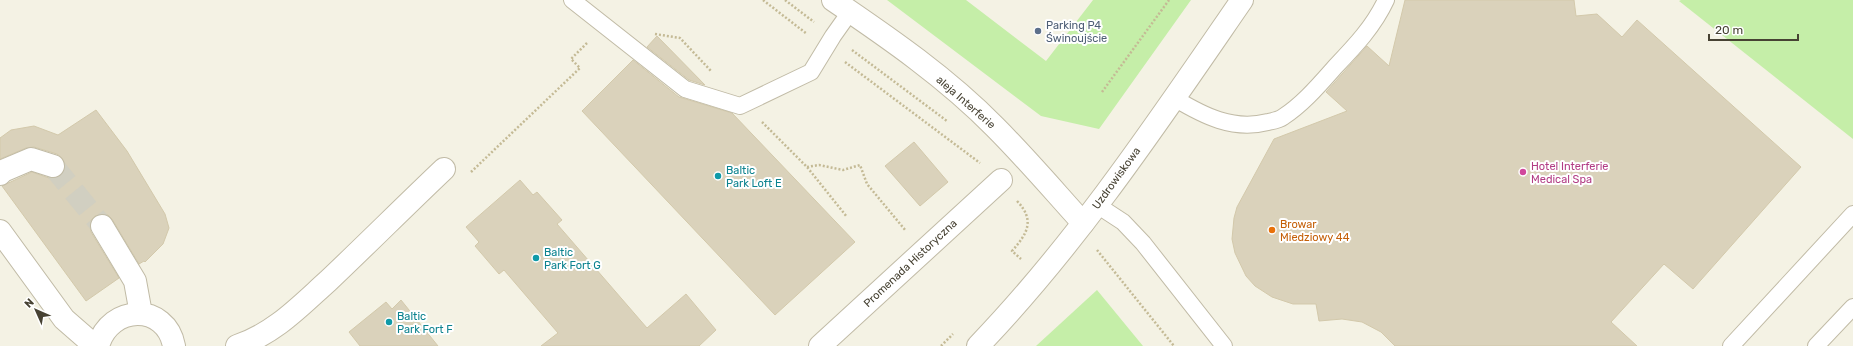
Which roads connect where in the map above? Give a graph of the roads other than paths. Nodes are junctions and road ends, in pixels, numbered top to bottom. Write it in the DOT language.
graph roads {
  1 [pos="572,0"];
  2 [pos="1242,0"];
  3 [pos="1386,0"];
  4 [pos="842,6"];
  5 [pos="1174,98"];
  6 [pos="53,166"];
  7 [pos="444,168"];
  8 [pos="0,174"];
  9 [pos="1001,180"];
  10 [pos="1097,205"];
  11 [pos="1853,214"];
  12 [pos="1083,224"];
  13 [pos="102,226"];
  14 [pos="0,231"];
  15 [pos="1853,306"];
  16 [pos="141,314"];
  17 [pos="96,346"];
  18 [pos="174,346"];
  19 [pos="237,346"];
  20 [pos="820,346"];
  21 [pos="978,346"];
  22 [pos="1224,346"];
  23 [pos="1731,346"];
  24 [pos="1816,346"];
  1 -- 4 [label="lane"];
  2 -- 5 [label="street, Uzdrowiskowa"];
  3 -- 5 [label="lane"];
  4 -- 12 [label="street, aleja Interferie"];
  5 -- 10 [label="street, Uzdrowiskowa"];
  6 -- 8 [label="street"];
  7 -- 19 [label="street"];
  9 -- 20 [label="street, Promenada Historyczna"];
  10 -- 12 [label="street, Uzdrowiskowa"];
  10 -- 22 [label="lane"];
  11 -- 23 [label="lane"];
  12 -- 21 [label="street, Uzdrowiskowa"];
  13 -- 16 [label="street"];
  14 -- 17 [label="street"];
  15 -- 24 [label="lane"];
  16 -- 17 [label="street"];
  16 -- 18 [label="street"];
}
